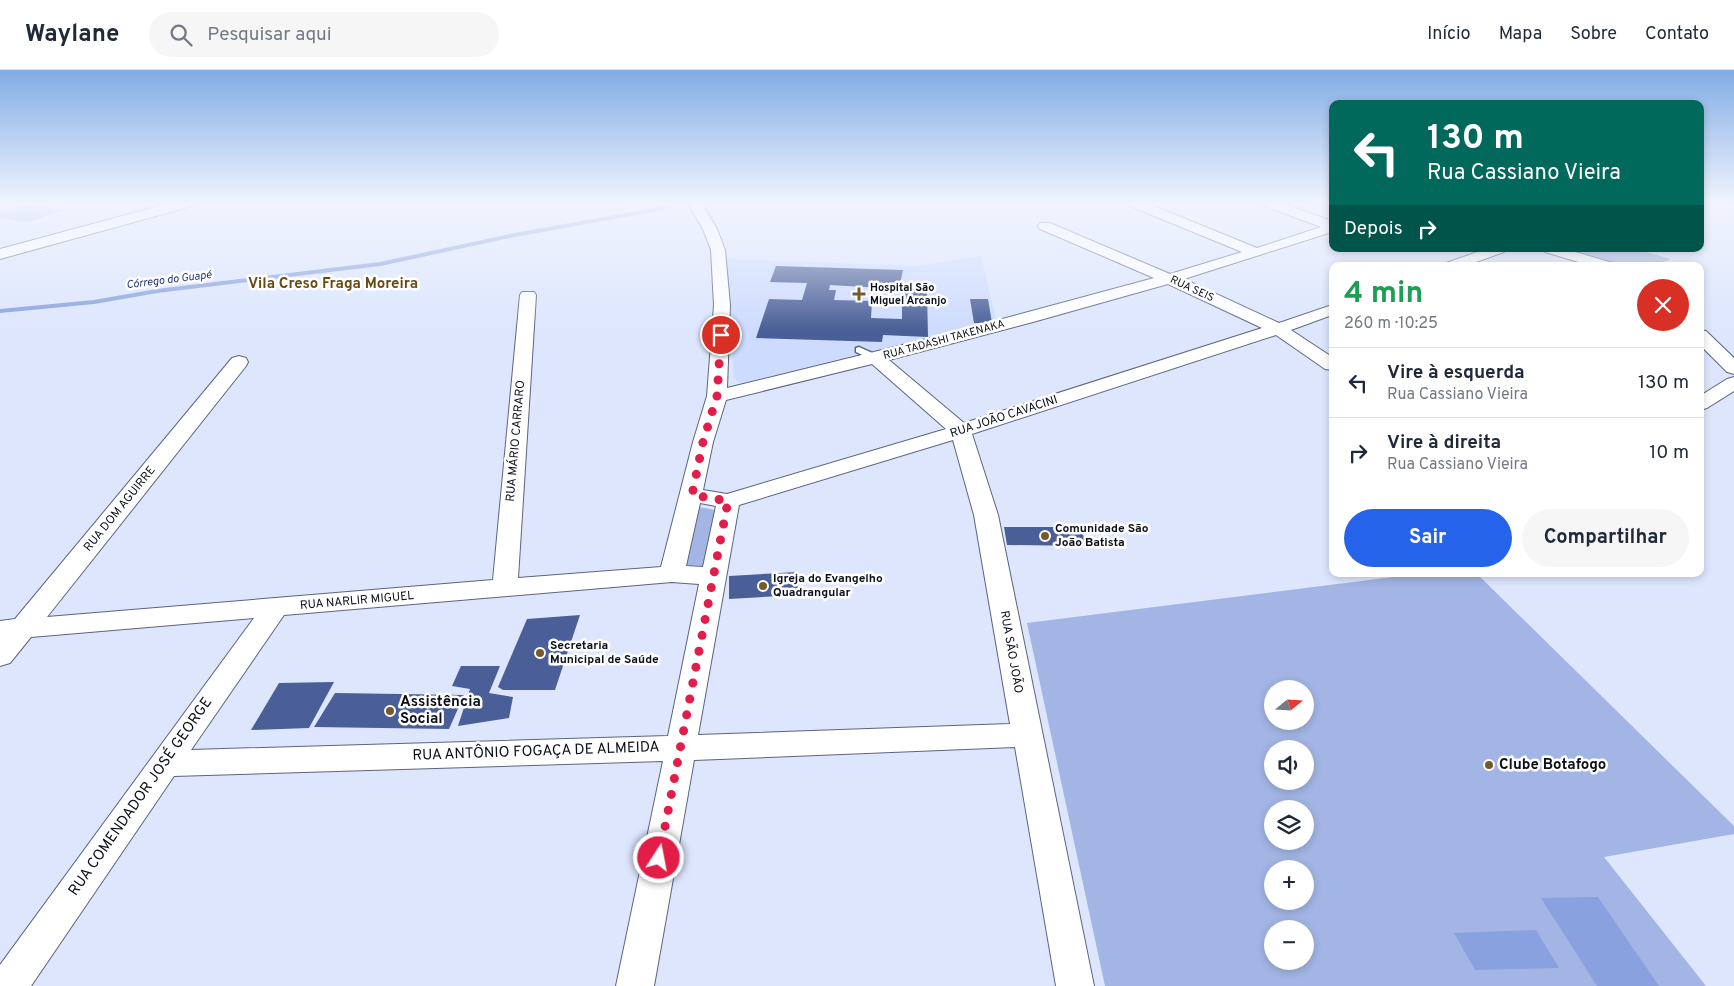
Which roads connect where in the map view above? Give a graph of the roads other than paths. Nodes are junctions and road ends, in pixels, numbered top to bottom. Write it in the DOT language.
graph roads {
  1 [pos="12,245"];
  2 [pos="34,245"];
  3 [pos="716,245"];
  4 [pos="1089,245"];
  5 [pos="1236,245"];
  6 [pos="1281,245"];
  7 [pos="0,248"];
  8 [pos="1491,252"];
  9 [pos="1560,252"];
  10 [pos="1257,253"];
  11 [pos="0,254"];
  12 [pos="1462,262"];
  13 [pos="1594,262"];
  14 [pos="1170,279"];
  15 [pos="528,295"];
  16 [pos="1329,311"];
  17 [pos="1278,329"];
  18 [pos="1704,339"];
  19 [pos="867,354"];
  20 [pos="239,362"];
  21 [pos="1329,363"];
  22 [pos="1734,368"];
  23 [pos="1734,382"];
  24 [pos="717,396"];
  25 [pos="1704,401"];
  26 [pos="961,431"];
  27 [pos="692,495"];
  28 [pos="728,501"];
  29 [pos="672,574"];
  30 [pos="714,576"];
  31 [pos="505,588"];
  32 [pos="275,608"];
  33 [pos="12,629"];
  34 [pos="0,656"];
  35 [pos="1026,735"];
  36 [pos="680,748"];
  37 [pos="165,764"];
  38 [pos="8,986"];
  39 [pos="635,986"];
  40 [pos="1075,986"];
  1 -- 7 [label="main road"];
  2 -- 11 [label="main road"];
  3 -- 24 [label="street"];
  4 -- 14 [label="street, RUA SEIS"];
  5 -- 10 [label="street"];
  6 -- 10 [label="street, RUA TADASHI TAKENAKA"];
  8 -- 12 [label="street"];
  9 -- 13 [label="street"];
  10 -- 14 [label="street, RUA TADASHI TAKENAKA"];
  14 -- 17 [label="street, RUA SEIS"];
  14 -- 19 [label="street, RUA TADASHI TAKENAKA"];
  15 -- 31 [label="street, RUA MÁRIO CARRARO"];
  16 -- 17 [label="street, RUA JOÃO CAVACINI"];
  17 -- 21 [label="street, RUA SEIS"];
  17 -- 26 [label="street, RUA JOÃO CAVACINI"];
  18 -- 22 [label="street"];
  19 -- 24 [label="street, RUA TADASHI TAKENAKA"];
  19 -- 26 [label="street"];
  20 -- 33 [label="street, RUA DOM AGUIRRE"];
  23 -- 25 [label="street"];
  24 -- 27 [label="street"];
  26 -- 28 [label="street, RUA JOÃO CAVACINI"];
  26 -- 35 [label="street, RUA SÃO JOÃO"];
  27 -- 28 [label="street"];
  27 -- 29 [label="street"];
  28 -- 30 [label="street"];
  29 -- 30 [label="street, RUA NARLIR MIGUEL"];
  29 -- 31 [label="street, RUA NARLIR MIGUEL"];
  30 -- 36 [label="street"];
  31 -- 32 [label="street, RUA NARLIR MIGUEL"];
  32 -- 33 [label="street, RUA NARLIR MIGUEL"];
  32 -- 37 [label="street, RUA COMENDADOR JOSÉ GEORGE"];
  33 -- 34 [label="street, RUA DOM AGUIRRE"];
  35 -- 36 [label="street, RUA ANTÔNIO FOGAÇA DE ALMEIDA"];
  35 -- 40 [label="street, RUA SÃO JOÃO"];
  36 -- 37 [label="street, RUA ANTÔNIO FOGAÇA DE ALMEIDA"];
  36 -- 39 [label="street"];
  37 -- 38 [label="street, RUA COMENDADOR JOSÉ GEORGE"];
}
